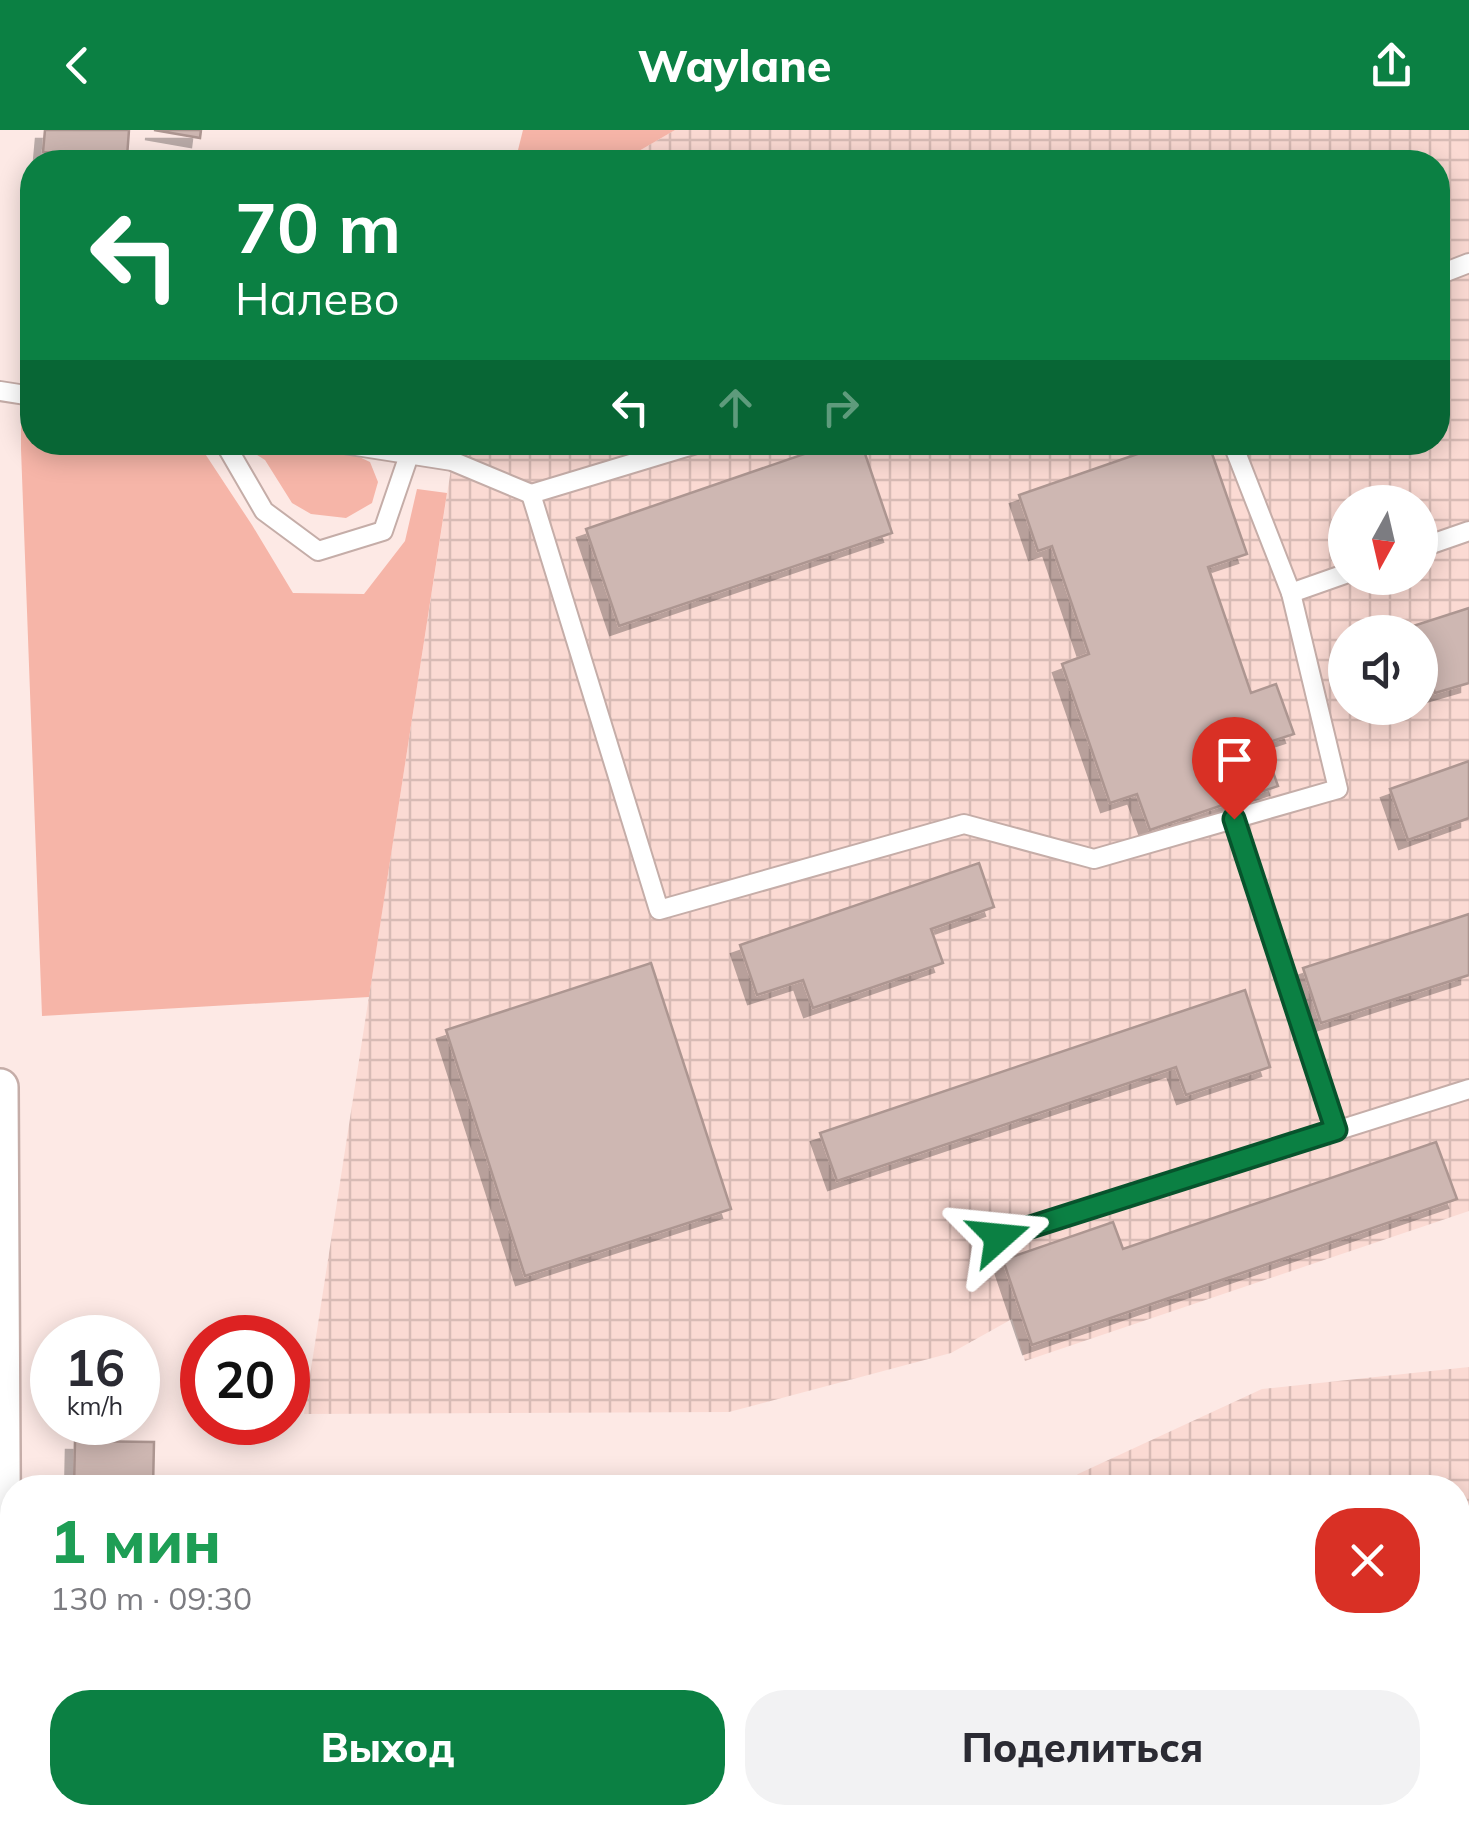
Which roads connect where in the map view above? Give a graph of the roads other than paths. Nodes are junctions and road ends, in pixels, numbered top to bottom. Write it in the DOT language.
graph roads {
  1 [pos="232,455"];
  2 [pos="409,455"];
  3 [pos="415,455"];
  4 [pos="660,455"];
  5 [pos="1237,455"];
  6 [pos="531,494"];
  7 [pos="1469,531"];
  8 [pos="1438,542"];
  9 [pos="1328,580"];
  10 [pos="1291,593"];
  11 [pos="1234,819"];
  12 [pos="0,1087"];
  13 [pos="1469,1090"];
  14 [pos="1336,1130"];
  15 [pos="999,1237"];
  16 [pos="2,1475"];
  1 -- 2 [label="lane"];
  3 -- 6 [label="lane"];
  4 -- 6 [label="lane"];
  5 -- 10 [label="lane"];
  6 -- 11 [label="lane"];
  7 -- 8 [label="lane"];
  9 -- 10 [label="lane"];
  10 -- 11 [label="lane"];
  11 -- 14 [label="lane"];
  12 -- 16 [label="street"];
  13 -- 14 [label="lane"];
  14 -- 15 [label="lane"];
}
